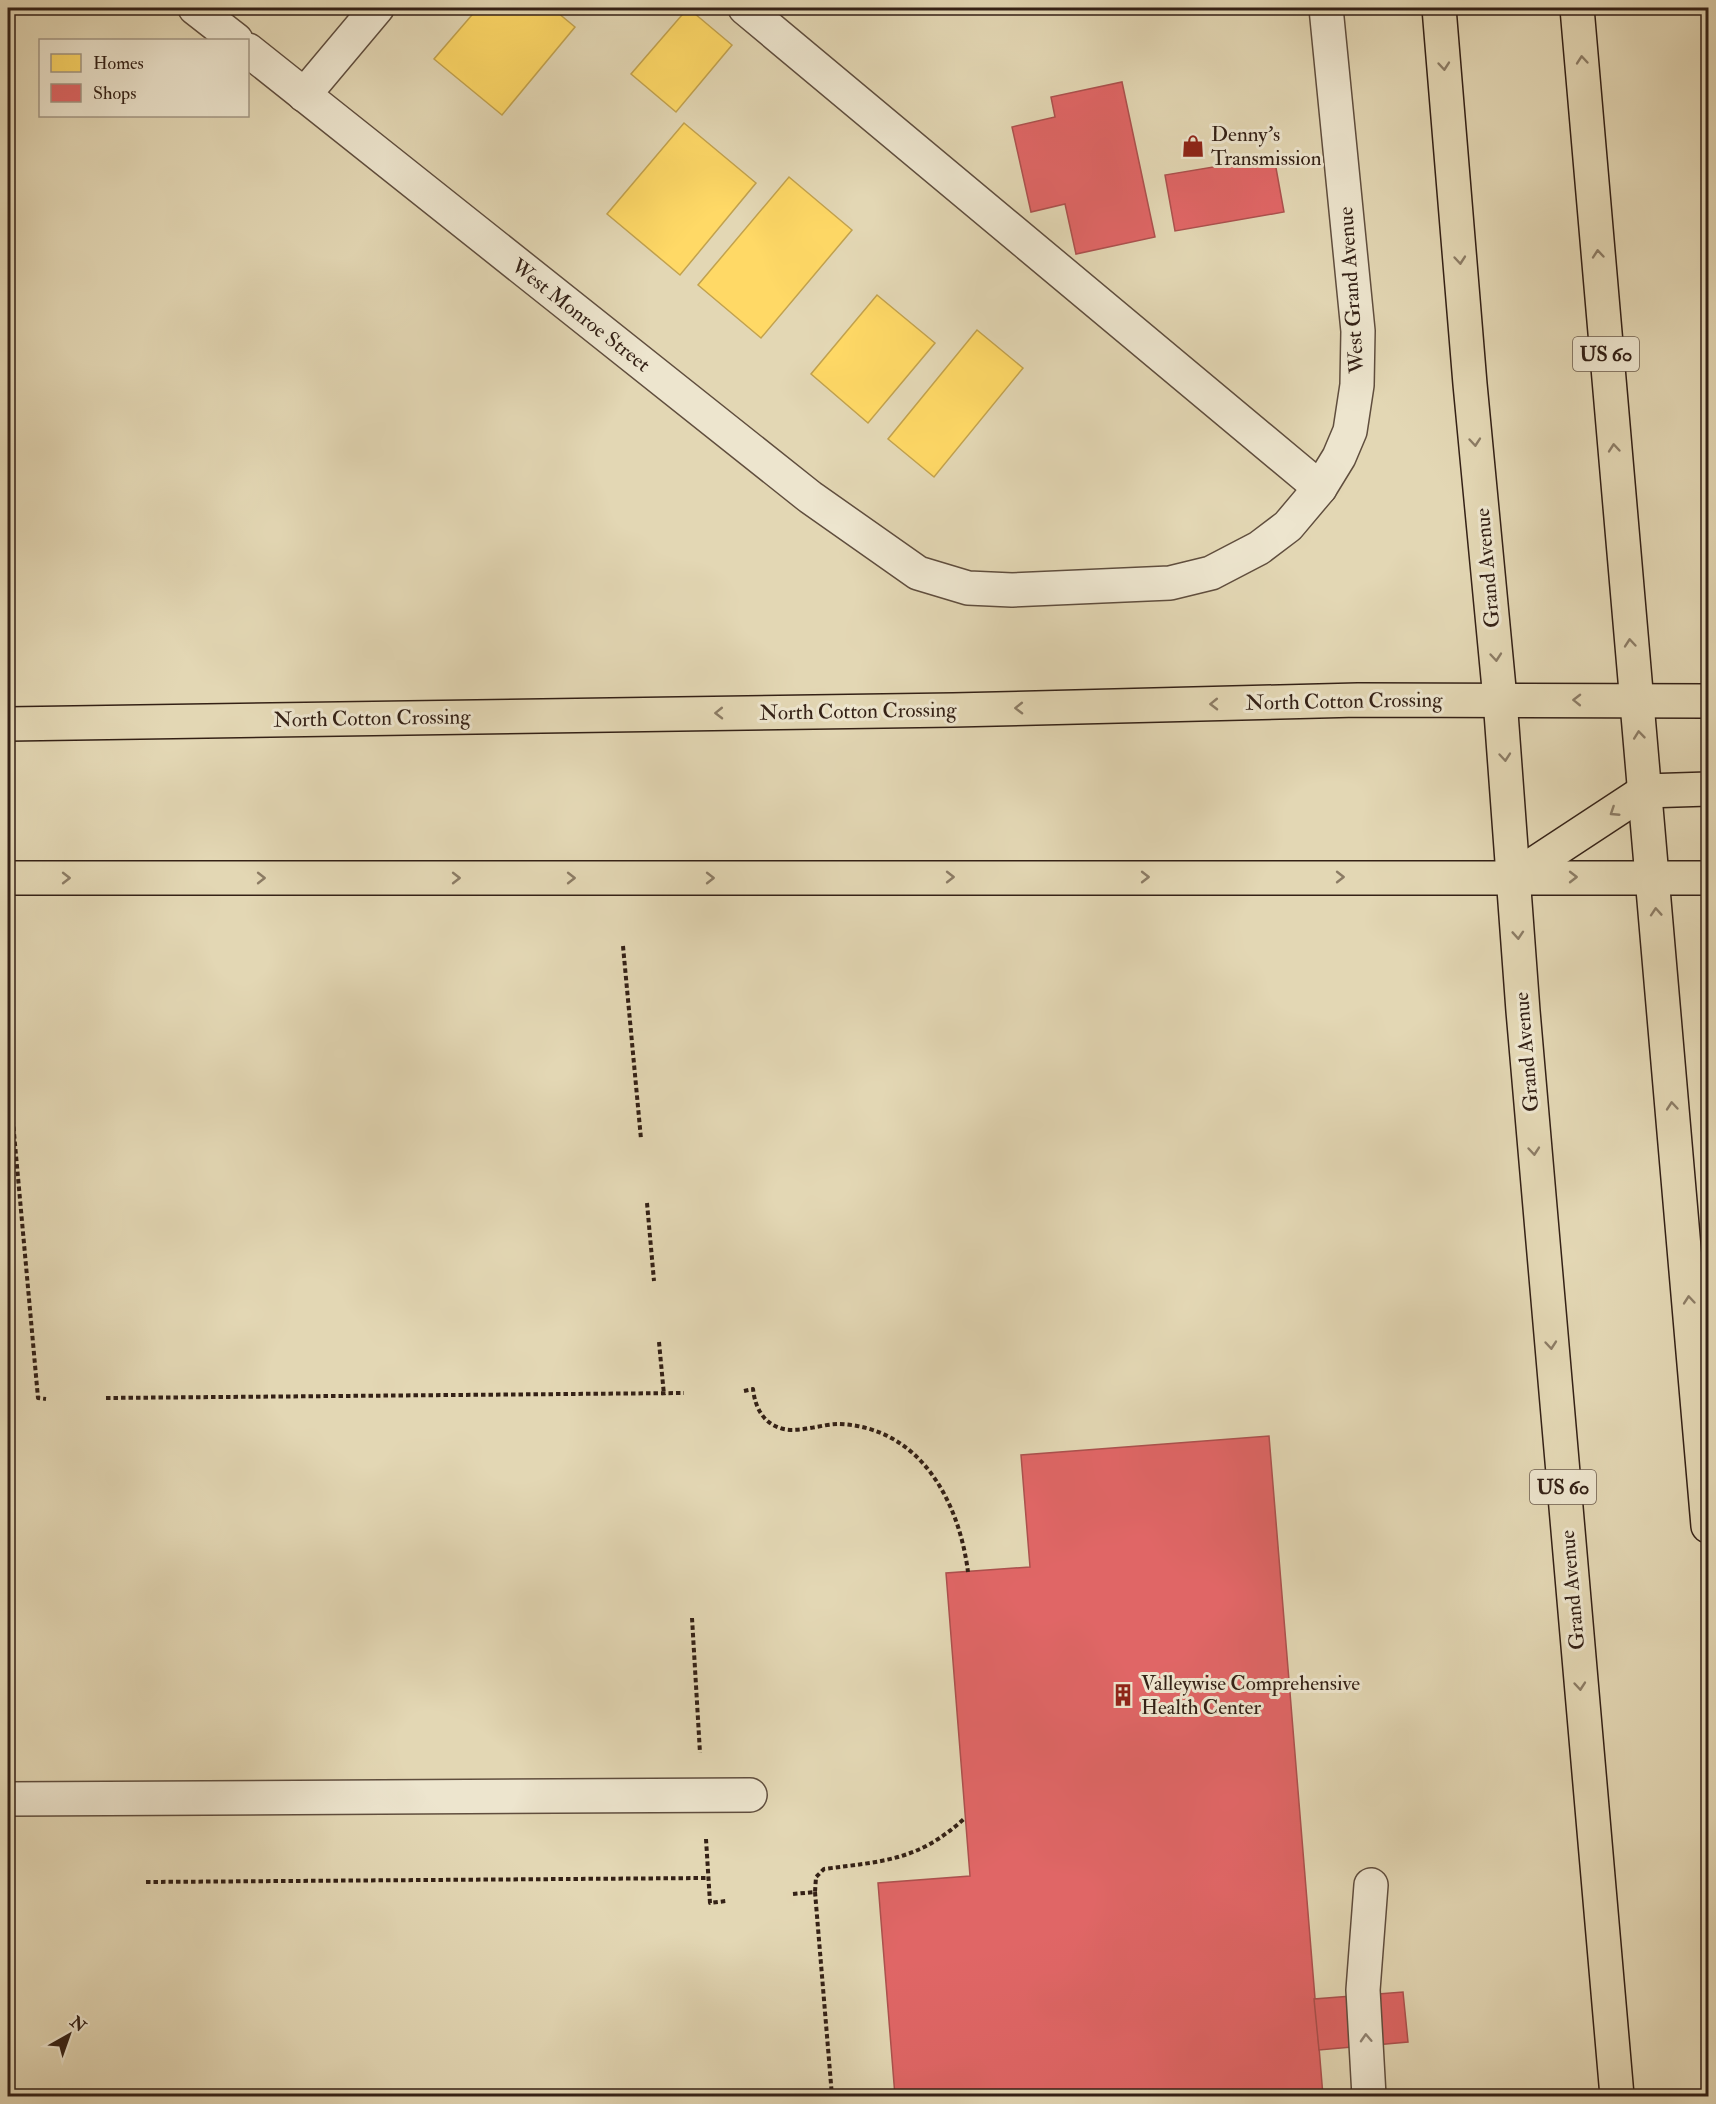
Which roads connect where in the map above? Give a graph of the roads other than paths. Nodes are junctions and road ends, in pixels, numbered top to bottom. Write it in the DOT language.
graph roads {
  1 [pos="195,8"];
  2 [pos="376,8"];
  3 [pos="745,8"];
  4 [pos="1326,8"];
  5 [pos="1439,8"];
  6 [pos="1577,8"];
  7 [pos="235,39"];
  8 [pos="249,51"];
  9 [pos="304,95"];
  10 [pos="1320,488"];
  11 [pos="918,573"];
  12 [pos="1500,699"];
  13 [pos="1636,701"];
  14 [pos="1708,701"];
  15 [pos="8,724"];
  16 [pos="1708,789"];
  17 [pos="1645,791"];
  18 [pos="1514,877"];
  19 [pos="1654,877"];
  20 [pos="8,878"];
  21 [pos="1708,878"];
  22 [pos="1708,1526"];
  23 [pos="750,1795"];
  24 [pos="8,1799"];
  25 [pos="1371,1886"];
  26 [pos="1369,2097"];
  27 [pos="1617,2097"];
  1 -- 7 [label="street"];
  2 -- 9 [label="street"];
  3 -- 10 [label="street"];
  4 -- 10 [label="street, West Grand Avenue"];
  5 -- 12 [label="main road, Grand Avenue / US 60, one-way"];
  13 -- 6 [label="main road, US 60, one-way"];
  8 -- 9 [label="street, West Monroe Street"];
  9 -- 11 [label="street, West Monroe Street"];
  10 -- 11 [label="street, West Grand Avenue"];
  13 -- 12 [label="main road, North Cotton Crossing, one-way"];
  12 -- 15 [label="main road, North Cotton Crossing, one-way"];
  12 -- 18 [label="main road, Grand Avenue / US 60, one-way"];
  13 -- 14 [label="main road, North Cotton Crossing"];
  17 -- 13 [label="main road, US 60, one-way"];
  16 -- 17 [label="main road"];
  17 -- 18 [label="main road, one-way"];
  17 -- 19 [label="main road, US 60"];
  18 -- 19 [label="main road, one-way"];
  20 -- 18 [label="main road, one-way"];
  18 -- 27 [label="main road, Grand Avenue / US 60, one-way"];
  19 -- 21 [label="main road"];
  22 -- 19 [label="main road, US 60, one-way"];
  23 -- 24 [label="street"];
  26 -- 25 [label="street, one-way"];
}
